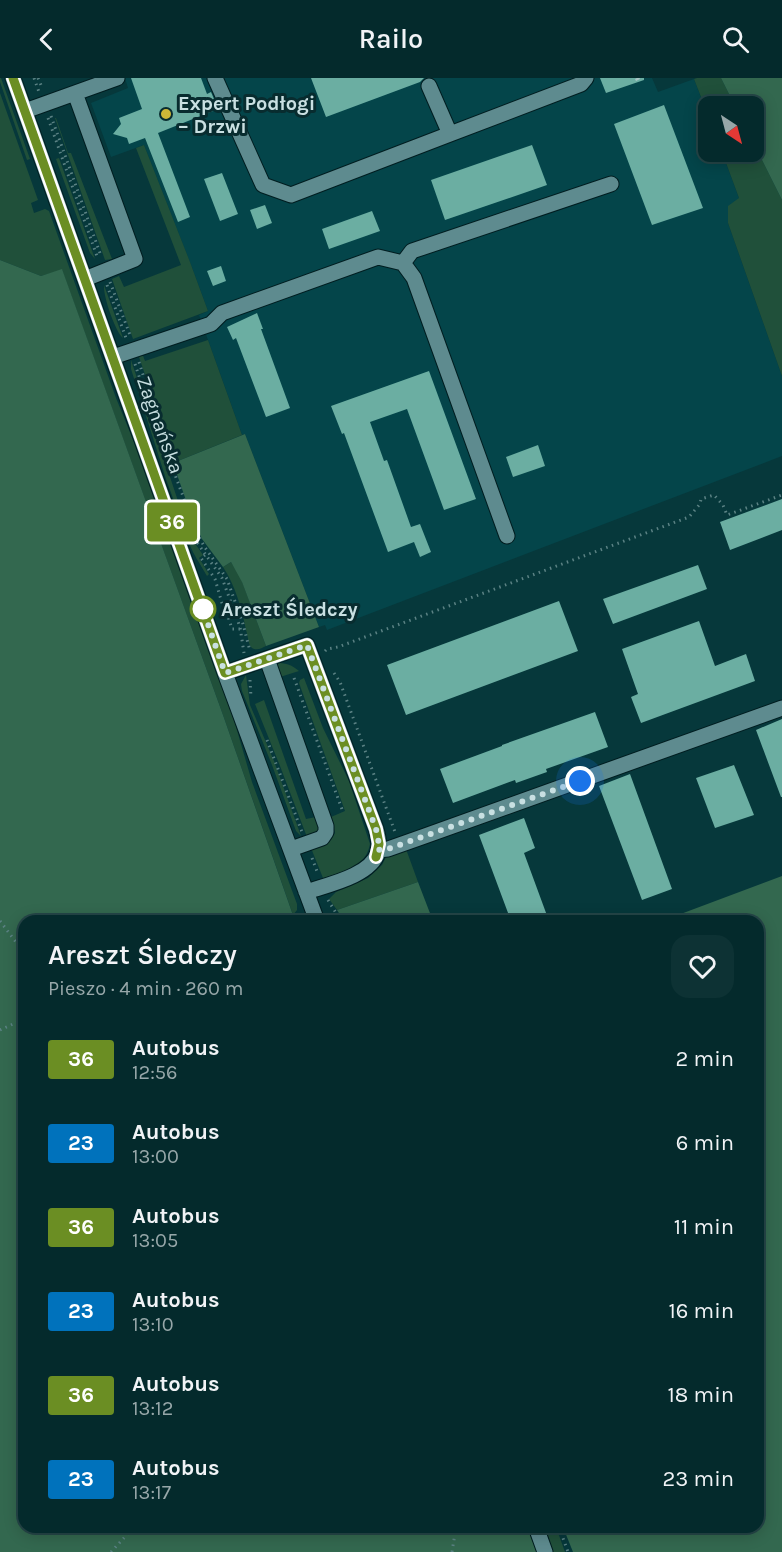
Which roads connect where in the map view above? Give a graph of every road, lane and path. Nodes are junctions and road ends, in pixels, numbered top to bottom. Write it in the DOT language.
graph roads {
  1 [pos="13,78"];
  2 [pos="36,78"];
  3 [pos="117,78"];
  4 [pos="215,78"];
  5 [pos="586,78"];
  6 [pos="38,85"];
  7 [pos="429,86"];
  8 [pos="75,93"];
  9 [pos="25,111"];
  10 [pos="51,116"];
  11 [pos="48,121"];
  12 [pos="450,134"];
  13 [pos="62,152"];
  14 [pos="55,155"];
  15 [pos="611,184"];
  16 [pos="101,261"];
  17 [pos="403,263"];
  18 [pos="85,279"];
  19 [pos="108,281"];
  20 [pos="129,340"];
  21 [pos="113,357"];
  22 [pos="782,495"];
  23 [pos="184,513"];
  24 [pos="192,534"];
  25 [pos="507,536"];
  26 [pos="207,554"];
  27 [pos="242,629"];
  28 [pos="244,652"];
  29 [pos="261,656"];
  30 [pos="325,657"];
  31 [pos="329,665"];
  32 [pos="225,673"];
  33 [pos="250,676"];
  34 [pos="300,676"];
  35 [pos="294,678"];
  36 [pos="288,680"];
  37 [pos="252,702"];
  38 [pos="782,708"];
  39 [pos="263,731"];
  40 [pos="343,812"];
  41 [pos="304,837"];
  42 [pos="400,844"];
  43 [pos="291,849"];
  44 [pos="309,850"];
  45 [pos="378,850"];
  46 [pos="319,877"];
  47 [pos="306,892"];
  48 [pos="328,901"];
  49 [pos="315,915"];
  50 [pos="337,915"];
  51 [pos="0,921"];
  52 [pos="18,945"];
  53 [pos="18,1021"];
  54 [pos="0,1030"];
  55 [pos="128,1533"];
  56 [pos="455,1533"];
  57 [pos="538,1533"];
  58 [pos="561,1533"];
  59 [pos="111,1552"];
  60 [pos="452,1552"];
  61 [pos="546,1552"];
  62 [pos="568,1552"];
  1 -- 9 [label="street, Zagnańska"];
  2 -- 6 [label="path"];
  3 -- 8 [label="street"];
  4 -- 12 [label="street"];
  5 -- 12 [label="street"];
  7 -- 12 [label="street"];
  8 -- 9 [label="street"];
  8 -- 18 [label="street"];
  9 -- 18 [label="street, Zagnańska"];
  10 -- 13 [label="path"];
  11 -- 13 [label="path"];
  13 -- 14 [label="path"];
  13 -- 16 [label="path"];
  15 -- 17 [label="street"];
  17 -- 21 [label="street"];
  17 -- 25 [label="street"];
  18 -- 21 [label="street, Zagnańska"];
  19 -- 20 [label="path"];
  21 -- 32 [label="street, Zagnańska"];
  22 -- 30 [label="path"];
  23 -- 26 [label="path"];
  24 -- 26 [label="path"];
  26 -- 27 [label="path"];
  26 -- 27 [label="path"];
  27 -- 28 [label="path"];
  27 -- 29 [label="path"];
  29 -- 32 [label="street"];
  29 -- 43 [label="street"];
  29 -- 45 [label="street"];
  31 -- 42 [label="path"];
  32 -- 43 [label="street, Zagnańska"];
  33 -- 37 [label="path"];
  34 -- 35 [label="path"];
  35 -- 36 [label="path"];
  35 -- 40 [label="path"];
  38 -- 42 [label="street"];
  39 -- 41 [label="path"];
  42 -- 45 [label="street"];
  43 -- 47 [label="street, Zagnańska"];
  44 -- 46 [label="path"];
  45 -- 47 [label="street"];
  47 -- 49 [label="street, Zagnańska"];
  48 -- 50 [label="path"];
  51 -- 52 [label="path"];
  53 -- 54 [label="path"];
  55 -- 59 [label="path"];
  56 -- 60 [label="path"];
  57 -- 61 [label="street"];
  58 -- 62 [label="path"];
}
